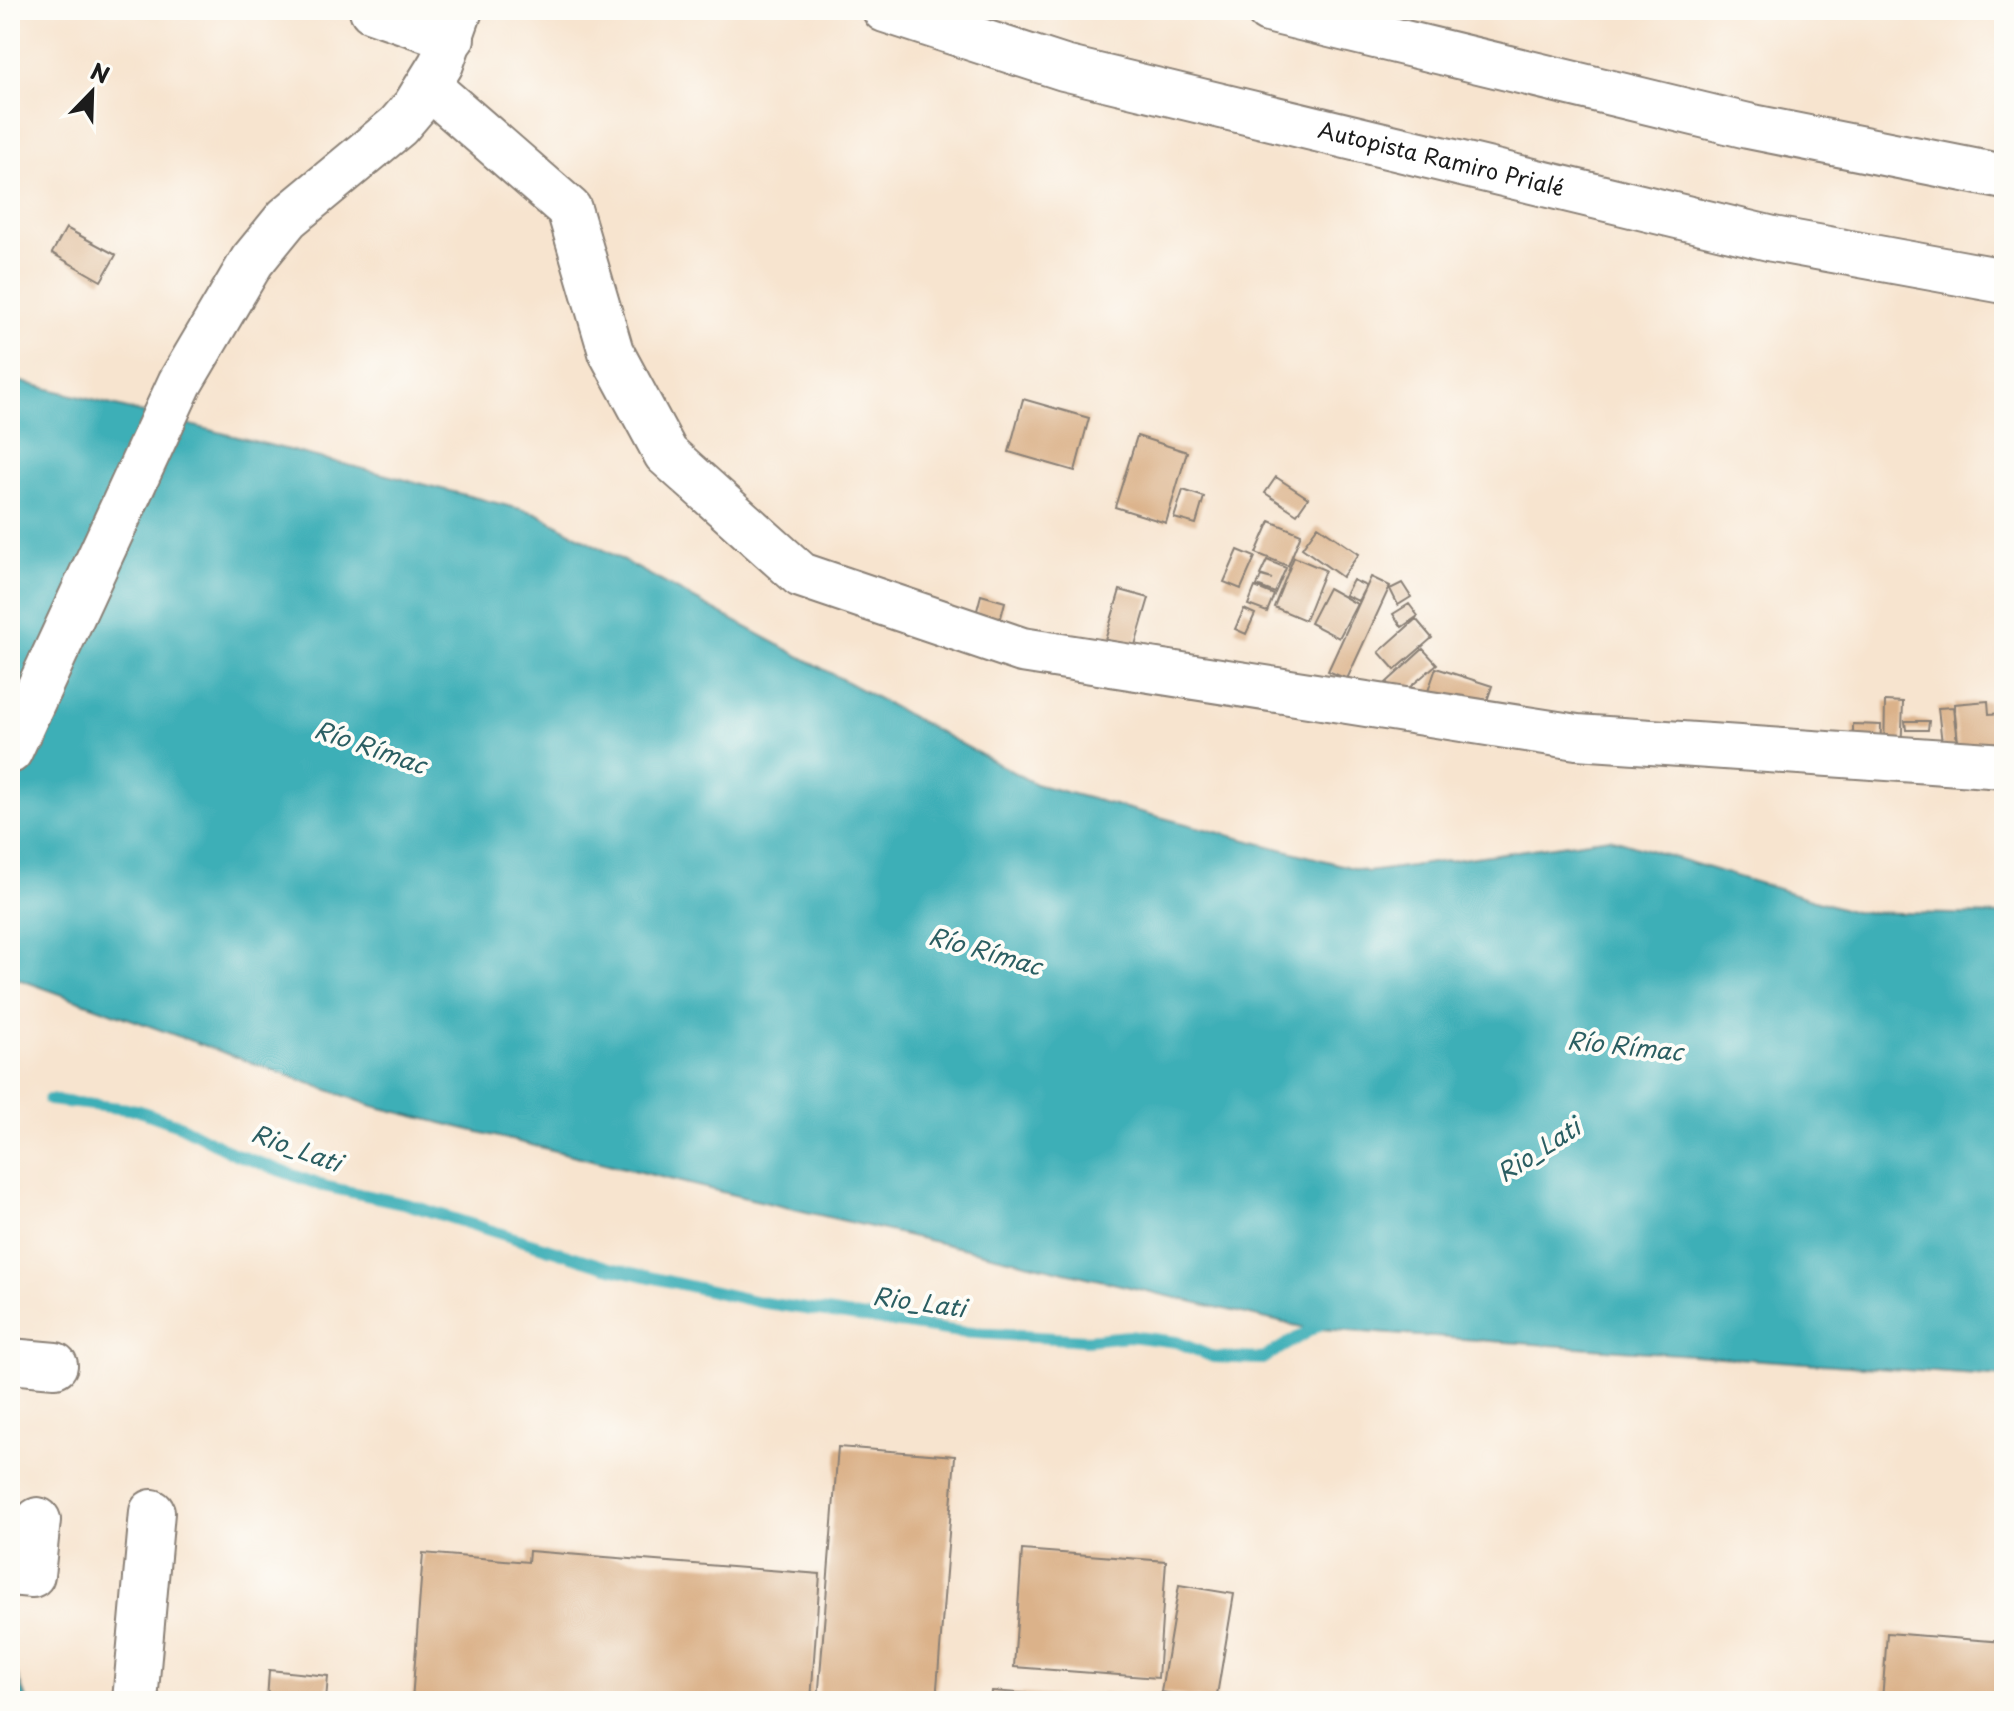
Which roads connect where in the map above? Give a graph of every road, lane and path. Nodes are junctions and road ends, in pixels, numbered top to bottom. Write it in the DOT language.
graph roads {
  1 [pos="372,10"];
  2 [pos="885,10"];
  3 [pos="1268,10"];
  4 [pos="456,24"];
  5 [pos="429,87"];
  6 [pos="2004,177"];
  7 [pos="2004,281"];
  8 [pos="10,751"];
  9 [pos="2004,766"];
  10 [pos="10,1361"];
  11 [pos="55,1365"];
  12 [pos="152,1512"];
  13 [pos="38,1520"];
  14 [pos="10,1573"];
  15 [pos="135,1701"];
  1 -- 4 [label="main road"];
  2 -- 7 [label="main road, Autopista Ramiro Prialé"];
  3 -- 6 [label="main road"];
  4 -- 5 [label="main road"];
  5 -- 8 [label="main road"];
  5 -- 9 [label="main road"];
  10 -- 11 [label="main road"];
  12 -- 15 [label="main road"];
  13 -- 14 [label="main road"];
}
